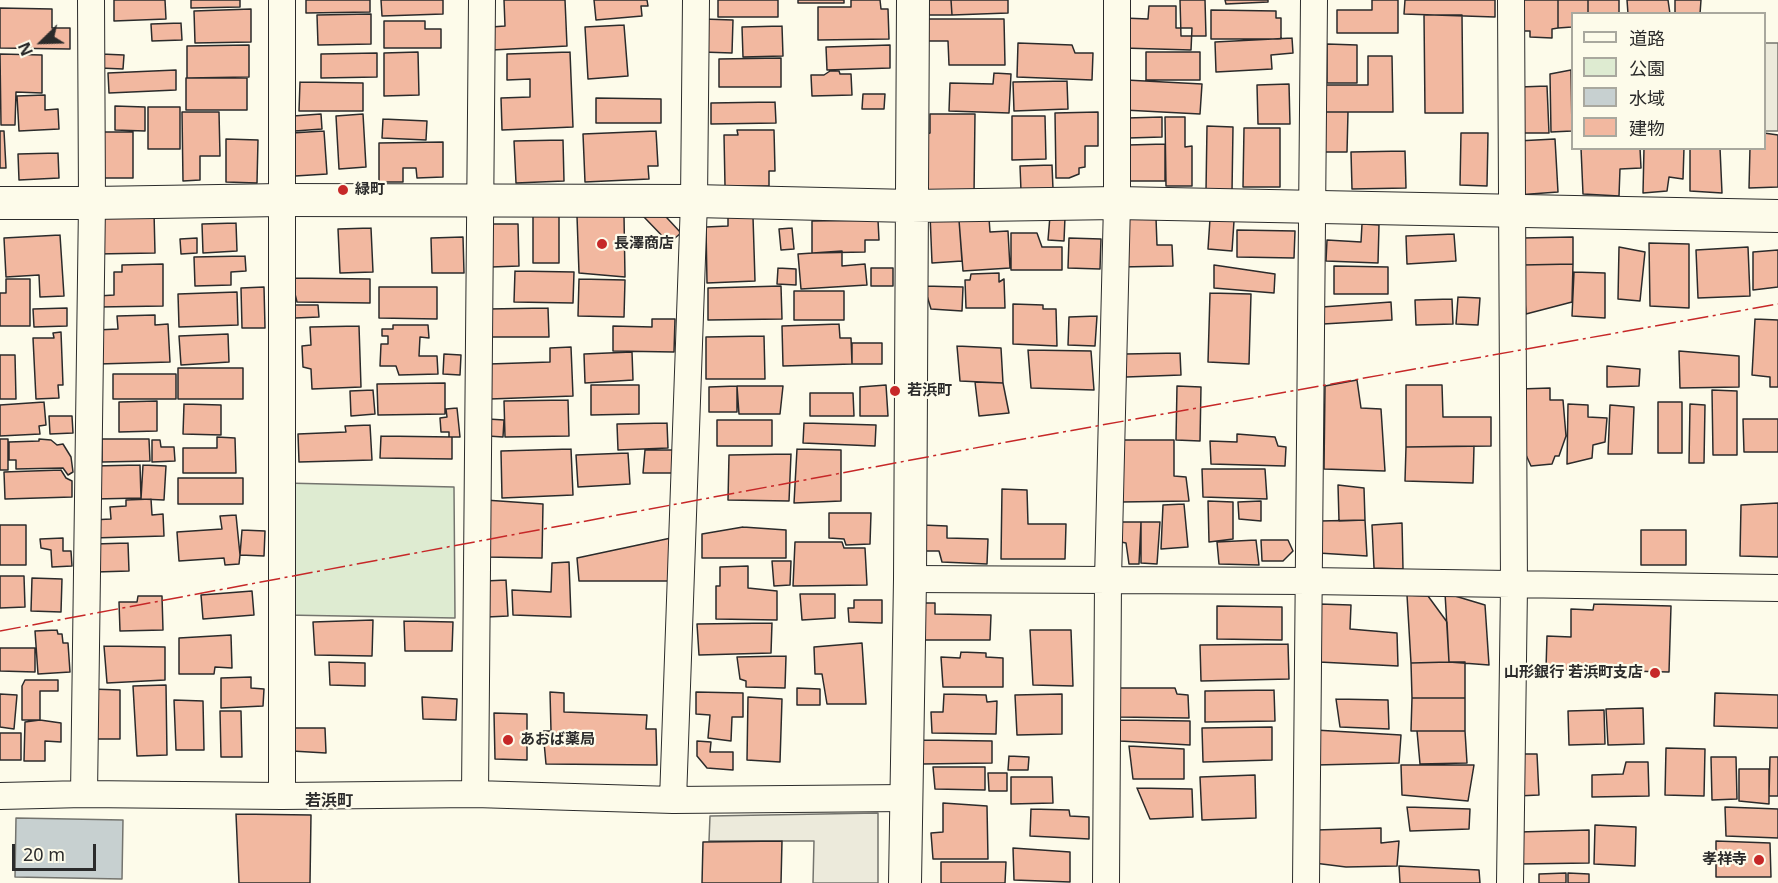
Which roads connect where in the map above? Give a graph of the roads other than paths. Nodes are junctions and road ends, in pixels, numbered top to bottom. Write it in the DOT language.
graph roads {
  1 [pos="91,0"];
  2 [pos="282,0"];
  3 [pos="482,0"];
  4 [pos="696,0"];
  5 [pos="914,0"];
  6 [pos="1117,0"];
  7 [pos="1314,0"];
  8 [pos="1511,0"];
  9 [pos="282,200"];
  10 [pos="482,201"];
  11 [pos="694,201"];
  12 [pos="0,203"];
  13 [pos="1117,203"];
  14 [pos="92,204"];
  15 [pos="911,206"];
  16 [pos="1313,208"];
  17 [pos="1511,210"];
  18 [pos="1778,216"];
  19 [pos="910,579"];
  20 [pos="1108,580"];
  21 [pos="1309,581"];
  22 [pos="1514,586"];
  23 [pos="1778,588"];
  24 [pos="84,794"];
  25 [pos="475,794"];
  26 [pos="0,796"];
  27 [pos="282,796"];
  28 [pos="907,798"];
  29 [pos="673,800"];
  30 [pos="904,883"];
  31 [pos="1106,883"];
  32 [pos="1306,883"];
  33 [pos="1510,883"];
  1 -- 14 [label="street"];
  2 -- 9 [label="street"];
  3 -- 10 [label="street"];
  4 -- 11 [label="street"];
  5 -- 15 [label="street"];
  6 -- 13 [label="street"];
  7 -- 16 [label="street"];
  8 -- 17 [label="street"];
  9 -- 10 [label="street"];
  9 -- 14 [label="street"];
  9 -- 27 [label="street"];
  10 -- 11 [label="street"];
  10 -- 25 [label="street"];
  11 -- 15 [label="street"];
  11 -- 29 [label="street"];
  12 -- 14 [label="street"];
  13 -- 15 [label="street"];
  13 -- 16 [label="street"];
  13 -- 20 [label="street"];
  14 -- 24 [label="street"];
  15 -- 19 [label="street"];
  16 -- 17 [label="street"];
  16 -- 21 [label="street"];
  17 -- 18 [label="street"];
  17 -- 22 [label="street"];
  19 -- 20 [label="street"];
  19 -- 28 [label="street"];
  20 -- 21 [label="street"];
  20 -- 31 [label="street"];
  21 -- 22 [label="street"];
  21 -- 32 [label="street"];
  22 -- 23 [label="street"];
  22 -- 33 [label="street"];
  24 -- 26 [label="street"];
  24 -- 27 [label="street"];
  25 -- 27 [label="street"];
  25 -- 29 [label="street"];
  28 -- 29 [label="street"];
  28 -- 30 [label="street"];
}
